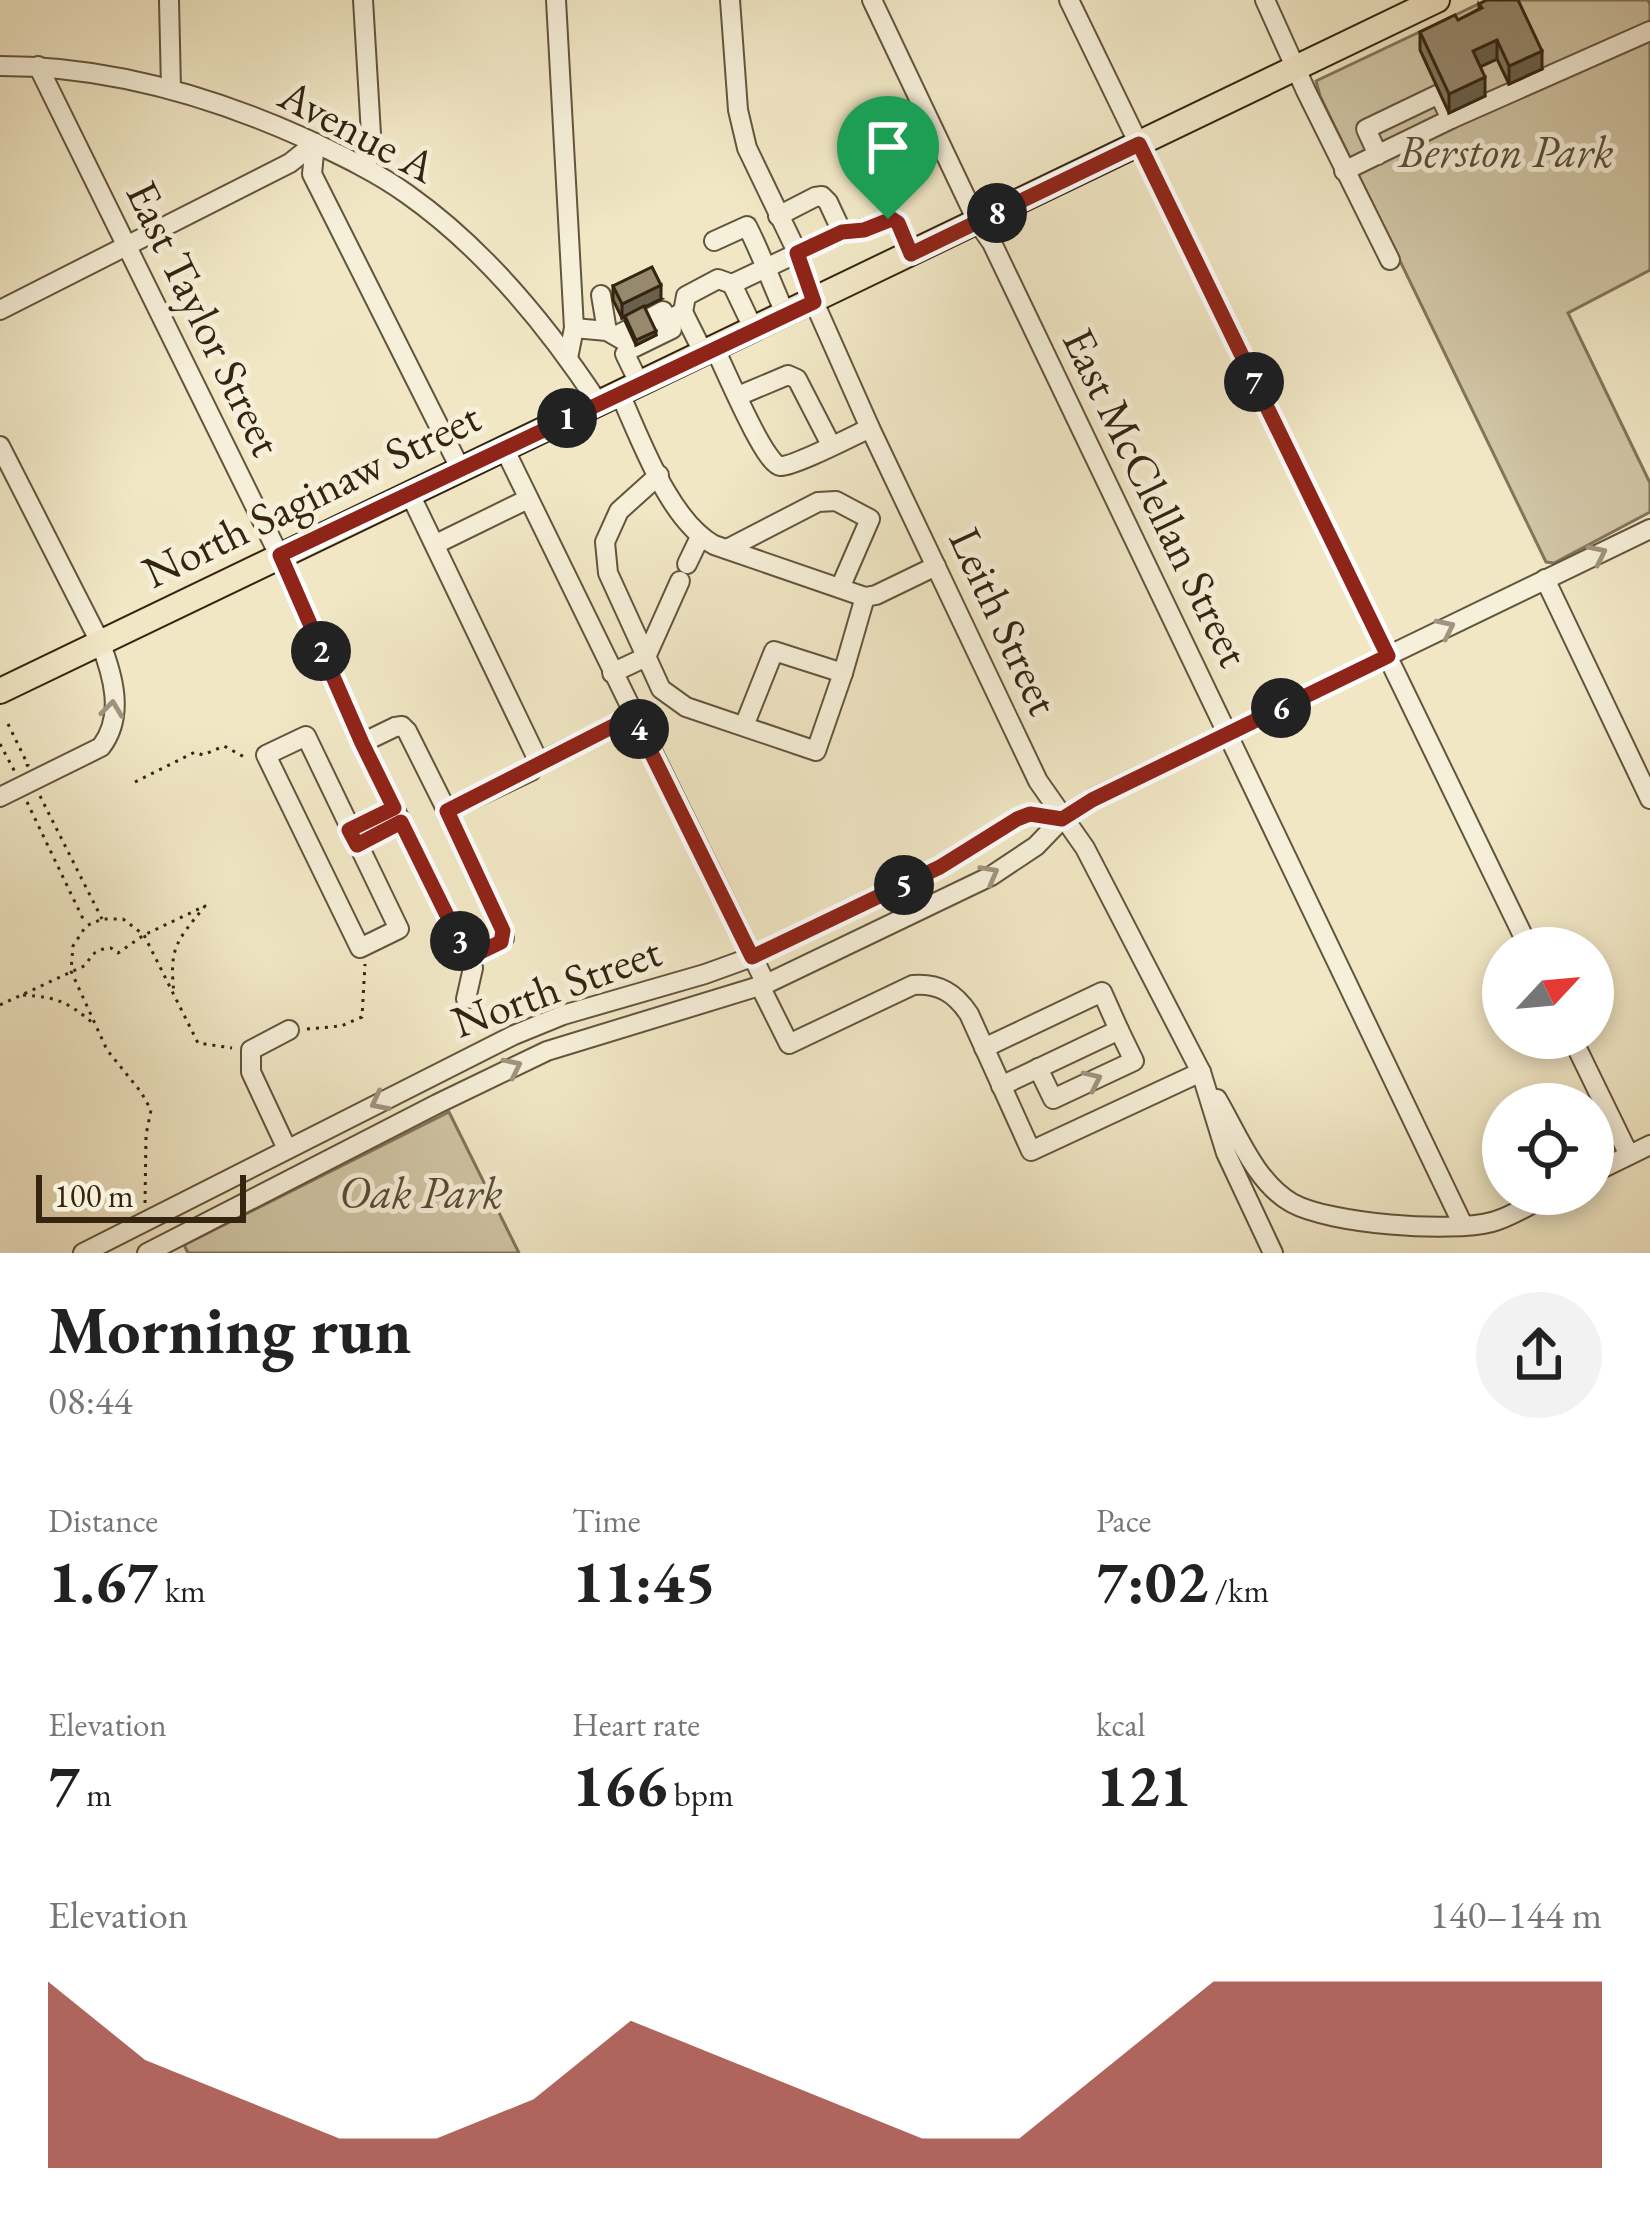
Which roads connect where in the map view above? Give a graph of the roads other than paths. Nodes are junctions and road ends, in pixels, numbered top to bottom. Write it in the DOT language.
graph roads {
  1 [pos="169,0"];
  2 [pos="364,0"];
  3 [pos="556,0"];
  4 [pos="730,0"];
  5 [pos="872,0"];
  6 [pos="1069,0"];
  7 [pos="1264,0"];
  8 [pos="1437,0"];
  9 [pos="1650,31"];
  10 [pos="0,66"];
  11 [pos="38,66"];
  12 [pos="1295,70"];
  13 [pos="171,89"];
  14 [pos="1450,119"];
  15 [pos="315,143"];
  16 [pos="1139,144"];
  17 [pos="1378,154"];
  18 [pos="364,167"];
  19 [pos="1344,171"];
  20 [pos="778,216"];
  21 [pos="978,223"];
  22 [pos="842,232"];
  23 [pos="714,241"];
  24 [pos="126,246"];
  25 [pos="797,253"];
  26 [pos="911,254"];
  27 [pos="1390,260"];
  28 [pos="764,268"];
  29 [pos="732,284"];
  30 [pos="601,295"];
  31 [pos="814,302"];
  32 [pos="0,310"];
  33 [pos="786,315"];
  34 [pos="663,320"];
  35 [pos="574,328"];
  36 [pos="754,330"];
  37 [pos="607,331"];
  38 [pos="629,340"];
  39 [pos="710,352"];
  40 [pos="568,358"];
  41 [pos="620,394"];
  42 [pos="738,395"];
  43 [pos="870,428"];
  44 [pos="831,445"];
  45 [pos="0,446"];
  46 [pos="504,448"];
  47 [pos="460,468"];
  48 [pos="659,475"];
  49 [pos="410,492"];
  50 [pos="528,499"];
  51 [pos="1650,529"];
  52 [pos="700,537"];
  53 [pos="436,544"];
  54 [pos="727,550"];
  55 [pos="280,555"];
  56 [pos="936,566"];
  57 [pos="1545,579"];
  58 [pos="840,588"];
  59 [pos="865,597"];
  60 [pos="100,642"];
  61 [pos="1388,656"];
  62 [pos="646,657"];
  63 [pos="611,673"];
  64 [pos="843,673"];
  65 [pos="0,691"];
  66 [pos="633,716"];
  67 [pos="744,727"];
  68 [pos="1227,734"];
  69 [pos="362,743"];
  70 [pos="536,764"];
  71 [pos="0,797"];
  72 [pos="1650,799"];
  73 [pos="447,811"];
  74 [pos="397,815"];
  75 [pos="1062,819"];
  76 [pos="353,837"];
  77 [pos="1518,927"];
  78 [pos="752,957"];
  79 [pos="468,958"];
  80 [pos="763,985"];
  81 [pos="466,999"];
  82 [pos="289,1030"];
  83 [pos="1119,1030"];
  84 [pos="984,1048"];
  85 [pos="1582,1059"];
  86 [pos="447,1067"];
  87 [pos="1038,1068"];
  88 [pos="1201,1072"];
  89 [pos="1001,1086"];
  90 [pos="460,1093"];
  91 [pos="1650,1145"];
  92 [pos="287,1148"];
  93 [pos="1629,1155"];
  94 [pos="1614,1162"];
  95 [pos="149,1211"];
  96 [pos="1507,1215"];
  97 [pos="1463,1225"];
  98 [pos="168,1248"];
  99 [pos="83,1253"];
  100 [pos="147,1253"];
  101 [pos="1273,1253"];
  1 -- 13 [label="street"];
  2 -- 18 [label="street"];
  3 -- 35 [label="street"];
  4 -- 20 [label="street, Leith Street"];
  5 -- 21 [label="street, East McClellan Street"];
  6 -- 16 [label="street"];
  7 -- 12 [label="street"];
  8 -- 12 [label="main road, North Saginaw Street"];
  9 -- 14 [label="street"];
  10 -- 11 [label="street, Avenue A"];
  11 -- 13 [label="street, Avenue A"];
  11 -- 24 [label="street, East Taylor Street"];
  12 -- 16 [label="main road, North Saginaw Street"];
  12 -- 19 [label="street"];
  13 -- 15 [label="street, Avenue A"];
  14 -- 17 [label="street"];
  14 -- 17 [label="street"];
  15 -- 18 [label="street, Avenue A"];
  15 -- 24 [label="street"];
  15 -- 47 [label="street"];
  16 -- 21 [label="main road, North Saginaw Street"];
  16 -- 61 [label="street"];
  17 -- 19 [label="street"];
  18 -- 40 [label="street, Avenue A"];
  19 -- 27 [label="street"];
  20 -- 22 [label="street"];
  20 -- 25 [label="street, Leith Street"];
  21 -- 26 [label="main road, North Saginaw Street"];
  21 -- 68 [label="street, East McClellan Street"];
  22 -- 25 [label="street"];
  22 -- 26 [label="street"];
  23 -- 28 [label="street"];
  24 -- 32 [label="street"];
  24 -- 55 [label="street, East Taylor Street"];
  25 -- 28 [label="street"];
  25 -- 31 [label="street, Leith Street"];
  26 -- 31 [label="main road, North Saginaw Street"];
  28 -- 29 [label="street"];
  28 -- 33 [label="street"];
  29 -- 34 [label="street"];
  29 -- 36 [label="street"];
  30 -- 37 [label="street"];
  31 -- 33 [label="main road, North Saginaw Street"];
  31 -- 43 [label="street, Leith Street"];
  33 -- 36 [label="main road, North Saginaw Street"];
  34 -- 38 [label="street"];
  34 -- 39 [label="street"];
  35 -- 37 [label="street"];
  35 -- 40 [label="street"];
  36 -- 39 [label="main road, North Saginaw Street"];
  37 -- 38 [label="street"];
  38 -- 41 [label="street"];
  39 -- 41 [label="main road, North Saginaw Street"];
  39 -- 42 [label="street"];
  40 -- 41 [label="street, Avenue A"];
  41 -- 46 [label="main road, North Saginaw Street"];
  41 -- 48 [label="street"];
  42 -- 44 [label="street"];
  42 -- 44 [label="street"];
  43 -- 44 [label="street"];
  43 -- 56 [label="street, Leith Street"];
  45 -- 60 [label="street"];
  46 -- 47 [label="main road, North Saginaw Street"];
  46 -- 50 [label="street"];
  47 -- 49 [label="main road, North Saginaw Street"];
  48 -- 52 [label="street"];
  48 -- 62 [label="street"];
  49 -- 53 [label="street"];
  49 -- 55 [label="main road, North Saginaw Street"];
  50 -- 53 [label="street"];
  50 -- 63 [label="street"];
  57 -- 51 [label="street, North Street, one-way"];
  52 -- 54 [label="street"];
  52 -- 62 [label="street"];
  53 -- 70 [label="street"];
  54 -- 58 [label="street"];
  54 -- 58 [label="street"];
  55 -- 60 [label="main road, North Saginaw Street"];
  55 -- 69 [label="street, East Taylor Street"];
  56 -- 59 [label="street"];
  56 -- 75 [label="street, Leith Street"];
  61 -- 57 [label="street, North Street, one-way"];
  57 -- 72 [label="street"];
  58 -- 59 [label="street"];
  59 -- 64 [label="street"];
  60 -- 65 [label="main road, North Saginaw Street"];
  71 -- 60 [label="street, one-way"];
  61 -- 68 [label="street, North Street"];
  61 -- 77 [label="street"];
  62 -- 63 [label="street"];
  62 -- 67 [label="street"];
  63 -- 66 [label="street"];
  64 -- 67 [label="street"];
  64 -- 67 [label="street"];
  66 -- 70 [label="street"];
  66 -- 78 [label="street"];
  68 -- 75 [label="street, North Street"];
  68 -- 97 [label="street, East McClellan Street"];
  69 -- 73 [label="street"];
  69 -- 74 [label="street, East Taylor Street"];
  70 -- 73 [label="street"];
  73 -- 79 [label="street"];
  74 -- 76 [label="street"];
  74 -- 79 [label="street, East Taylor Street"];
  75 -- 78 [label="street, North Street"];
  80 -- 75 [label="street, North Street, one-way"];
  75 -- 88 [label="street, Leith Street"];
  76 -- 76 [label="street"];
  78 -- 80 [label="street"];
  78 -- 86 [label="street, North Street"];
  79 -- 81 [label="street, East Taylor Street"];
  80 -- 84 [label="street"];
  90 -- 80 [label="street, North Street, one-way"];
  82 -- 92 [label="street"];
  83 -- 84 [label="street"];
  83 -- 87 [label="street"];
  87 -- 83 [label="street, one-way"];
  84 -- 89 [label="street"];
  85 -- 93 [label="street"];
  86 -- 90 [label="street"];
  86 -- 92 [label="street, North Street, one-way"];
  87 -- 89 [label="street"];
  88 -- 89 [label="street"];
  88 -- 97 [label="street"];
  88 -- 101 [label="street, Leith Street"];
  90 -- 98 [label="street, North Street"];
  91 -- 93 [label="street"];
  92 -- 95 [label="street, North Street"];
  93 -- 94 [label="street"];
  95 -- 98 [label="street"];
  95 -- 99 [label="street, North Street"];
  96 -- 97 [label="street"];
  98 -- 100 [label="street, North Street"];
}
